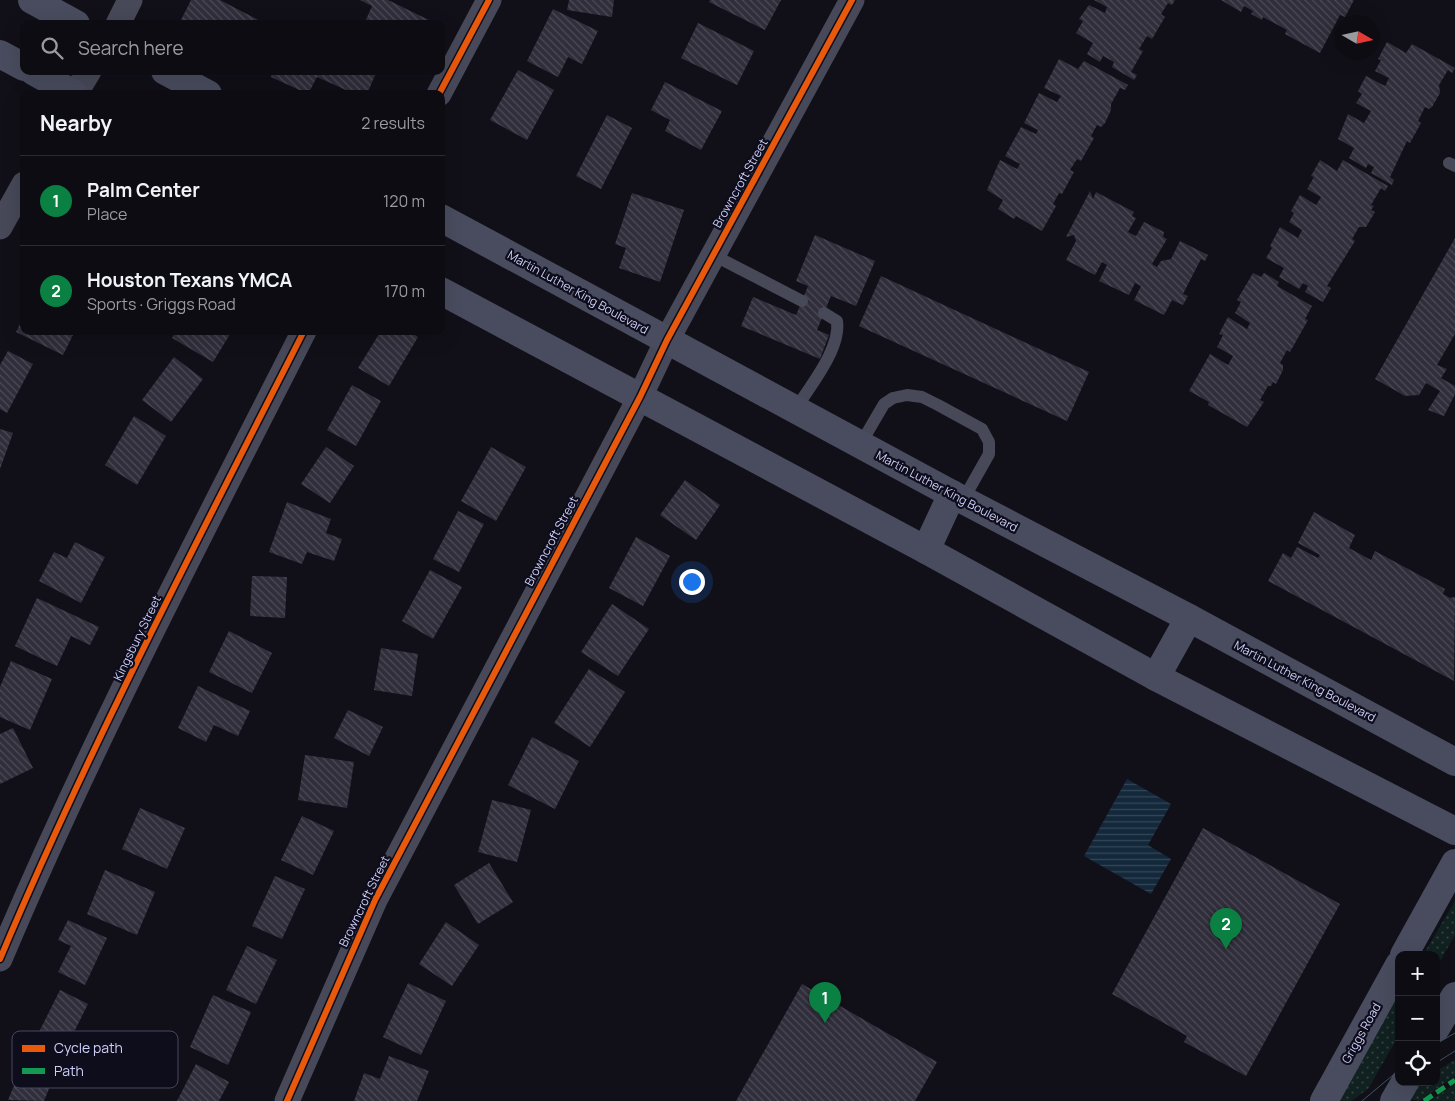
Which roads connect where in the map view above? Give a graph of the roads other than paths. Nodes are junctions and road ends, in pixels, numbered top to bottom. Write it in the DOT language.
graph roads {
  1 [pos="32,0"];
  2 [pos="130,0"];
  3 [pos="489,0"];
  4 [pos="852,0"];
  5 [pos="69,20"];
  6 [pos="120,20"];
  7 [pos="0,54"];
  8 [pos="20,64"];
  9 [pos="39,75"];
  10 [pos="87,75"];
  11 [pos="172,75"];
  12 [pos="68,90"];
  13 [pos="77,90"];
  14 [pos="201,90"];
  15 [pos="441,90"];
  16 [pos="20,191"];
  17 [pos="445,220"];
  18 [pos="0,227"];
  19 [pos="713,255"];
  20 [pos="445,293"];
  21 [pos="802,301"];
  22 [pos="824,312"];
  23 [pos="302,335"];
  24 [pos="667,340"];
  25 [pos="640,397"];
  26 [pos="796,410"];
  27 [pos="860,444"];
  28 [pos="957,497"];
  29 [pos="926,550"];
  30 [pos="1189,618"];
  31 [pos="1156,677"];
  32 [pos="1455,762"];
  33 [pos="1455,830"];
  34 [pos="1455,863"];
  35 [pos="1406,951"];
  36 [pos="0,959"];
  37 [pos="1395,972"];
  38 [pos="1455,996"];
  39 [pos="1440,1021"];
  40 [pos="1403,1086"];
  41 [pos="287,1101"];
  42 [pos="1324,1101"];
  43 [pos="1394,1101"];
  1 -- 5 [label="main road"];
  2 -- 6 [label="street"];
  3 -- 15 [label="street"];
  4 -- 19 [label="street, Browncroft Street"];
  7 -- 8 [label="main road"];
  9 -- 12 [label="main road"];
  10 -- 13 [label="street"];
  11 -- 14 [label="main road"];
  16 -- 18 [label="street"];
  17 -- 24 [label="main road, Martin Luther King Boulevard"];
  19 -- 21 [label="lane"];
  19 -- 24 [label="street, Browncroft Street"];
  20 -- 25 [label="main road"];
  22 -- 26 [label="lane"];
  23 -- 36 [label="street, Kingsbury Street"];
  24 -- 25 [label="street, Browncroft Street"];
  24 -- 26 [label="main road, Martin Luther King Boulevard"];
  25 -- 29 [label="main road"];
  25 -- 41 [label="street, Browncroft Street"];
  26 -- 27 [label="main road, Martin Luther King Boulevard"];
  27 -- 28 [label="main road, Martin Luther King Boulevard"];
  27 -- 28 [label="lane"];
  28 -- 29 [label="main road"];
  28 -- 30 [label="main road, Martin Luther King Boulevard"];
  29 -- 31 [label="main road"];
  30 -- 31 [label="main road"];
  30 -- 32 [label="main road, Martin Luther King Boulevard"];
  31 -- 33 [label="main road"];
  34 -- 35 [label="main road"];
  37 -- 42 [label="main road, Griggs Road"];
  38 -- 39 [label="main road"];
  40 -- 43 [label="main road"];
}
